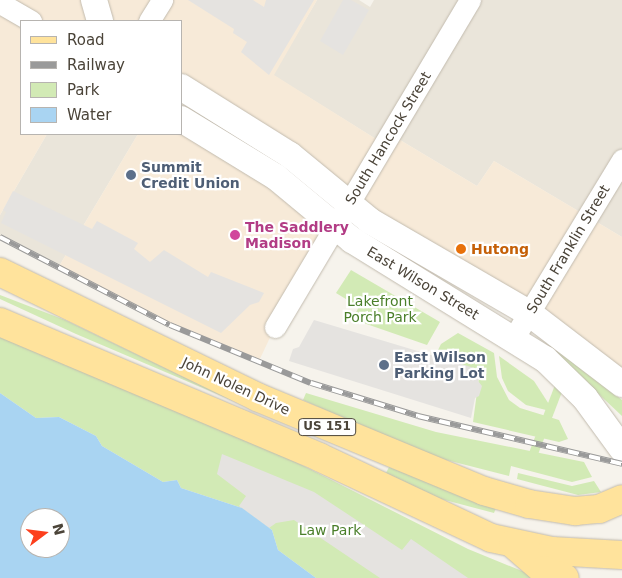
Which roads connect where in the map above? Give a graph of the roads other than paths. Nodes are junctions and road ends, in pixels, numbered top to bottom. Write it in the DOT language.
graph roads {
  1 [pos="94,0"];
  2 [pos="162,0"];
  3 [pos="470,0"];
  4 [pos="0,3"];
  5 [pos="29,20"];
  6 [pos="100,20"];
  7 [pos="150,20"];
  8 [pos="182,88"];
  9 [pos="182,120"];
  10 [pos="622,160"];
  11 [pos="349,203"];
  12 [pos="335,226"];
  13 [pos="0,272"];
  14 [pos="529,313"];
  15 [pos="0,322"];
  16 [pos="275,327"];
  17 [pos="513,339"];
  18 [pos="622,384"];
  19 [pos="622,449"];
  20 [pos="622,499"];
  21 [pos="512,544"];
  22 [pos="622,555"];
  23 [pos="565,578"];
  1 -- 6 [label="street"];
  2 -- 7 [label="street"];
  3 -- 11 [label="street, South Hancock Street"];
  4 -- 5 [label="street"];
  8 -- 11 [label="street, East Wilson Street"];
  9 -- 12 [label="street, East Wilson Street"];
  10 -- 14 [label="street, South Franklin Street"];
  11 -- 12 [label="street, South Hancock Street"];
  11 -- 14 [label="street, East Wilson Street"];
  12 -- 16 [label="street, South Hancock Street"];
  12 -- 17 [label="street, East Wilson Street"];
  13 -- 20 [label="main road, John Nolen Drive / US 151"];
  14 -- 17 [label="street, South Franklin Street"];
  14 -- 18 [label="street, East Wilson Street"];
  15 -- 21 [label="main road, US 151"];
  17 -- 19 [label="street, East Wilson Street"];
  21 -- 22 [label="main road, US 151"];
  21 -- 23 [label="main road"];
}
